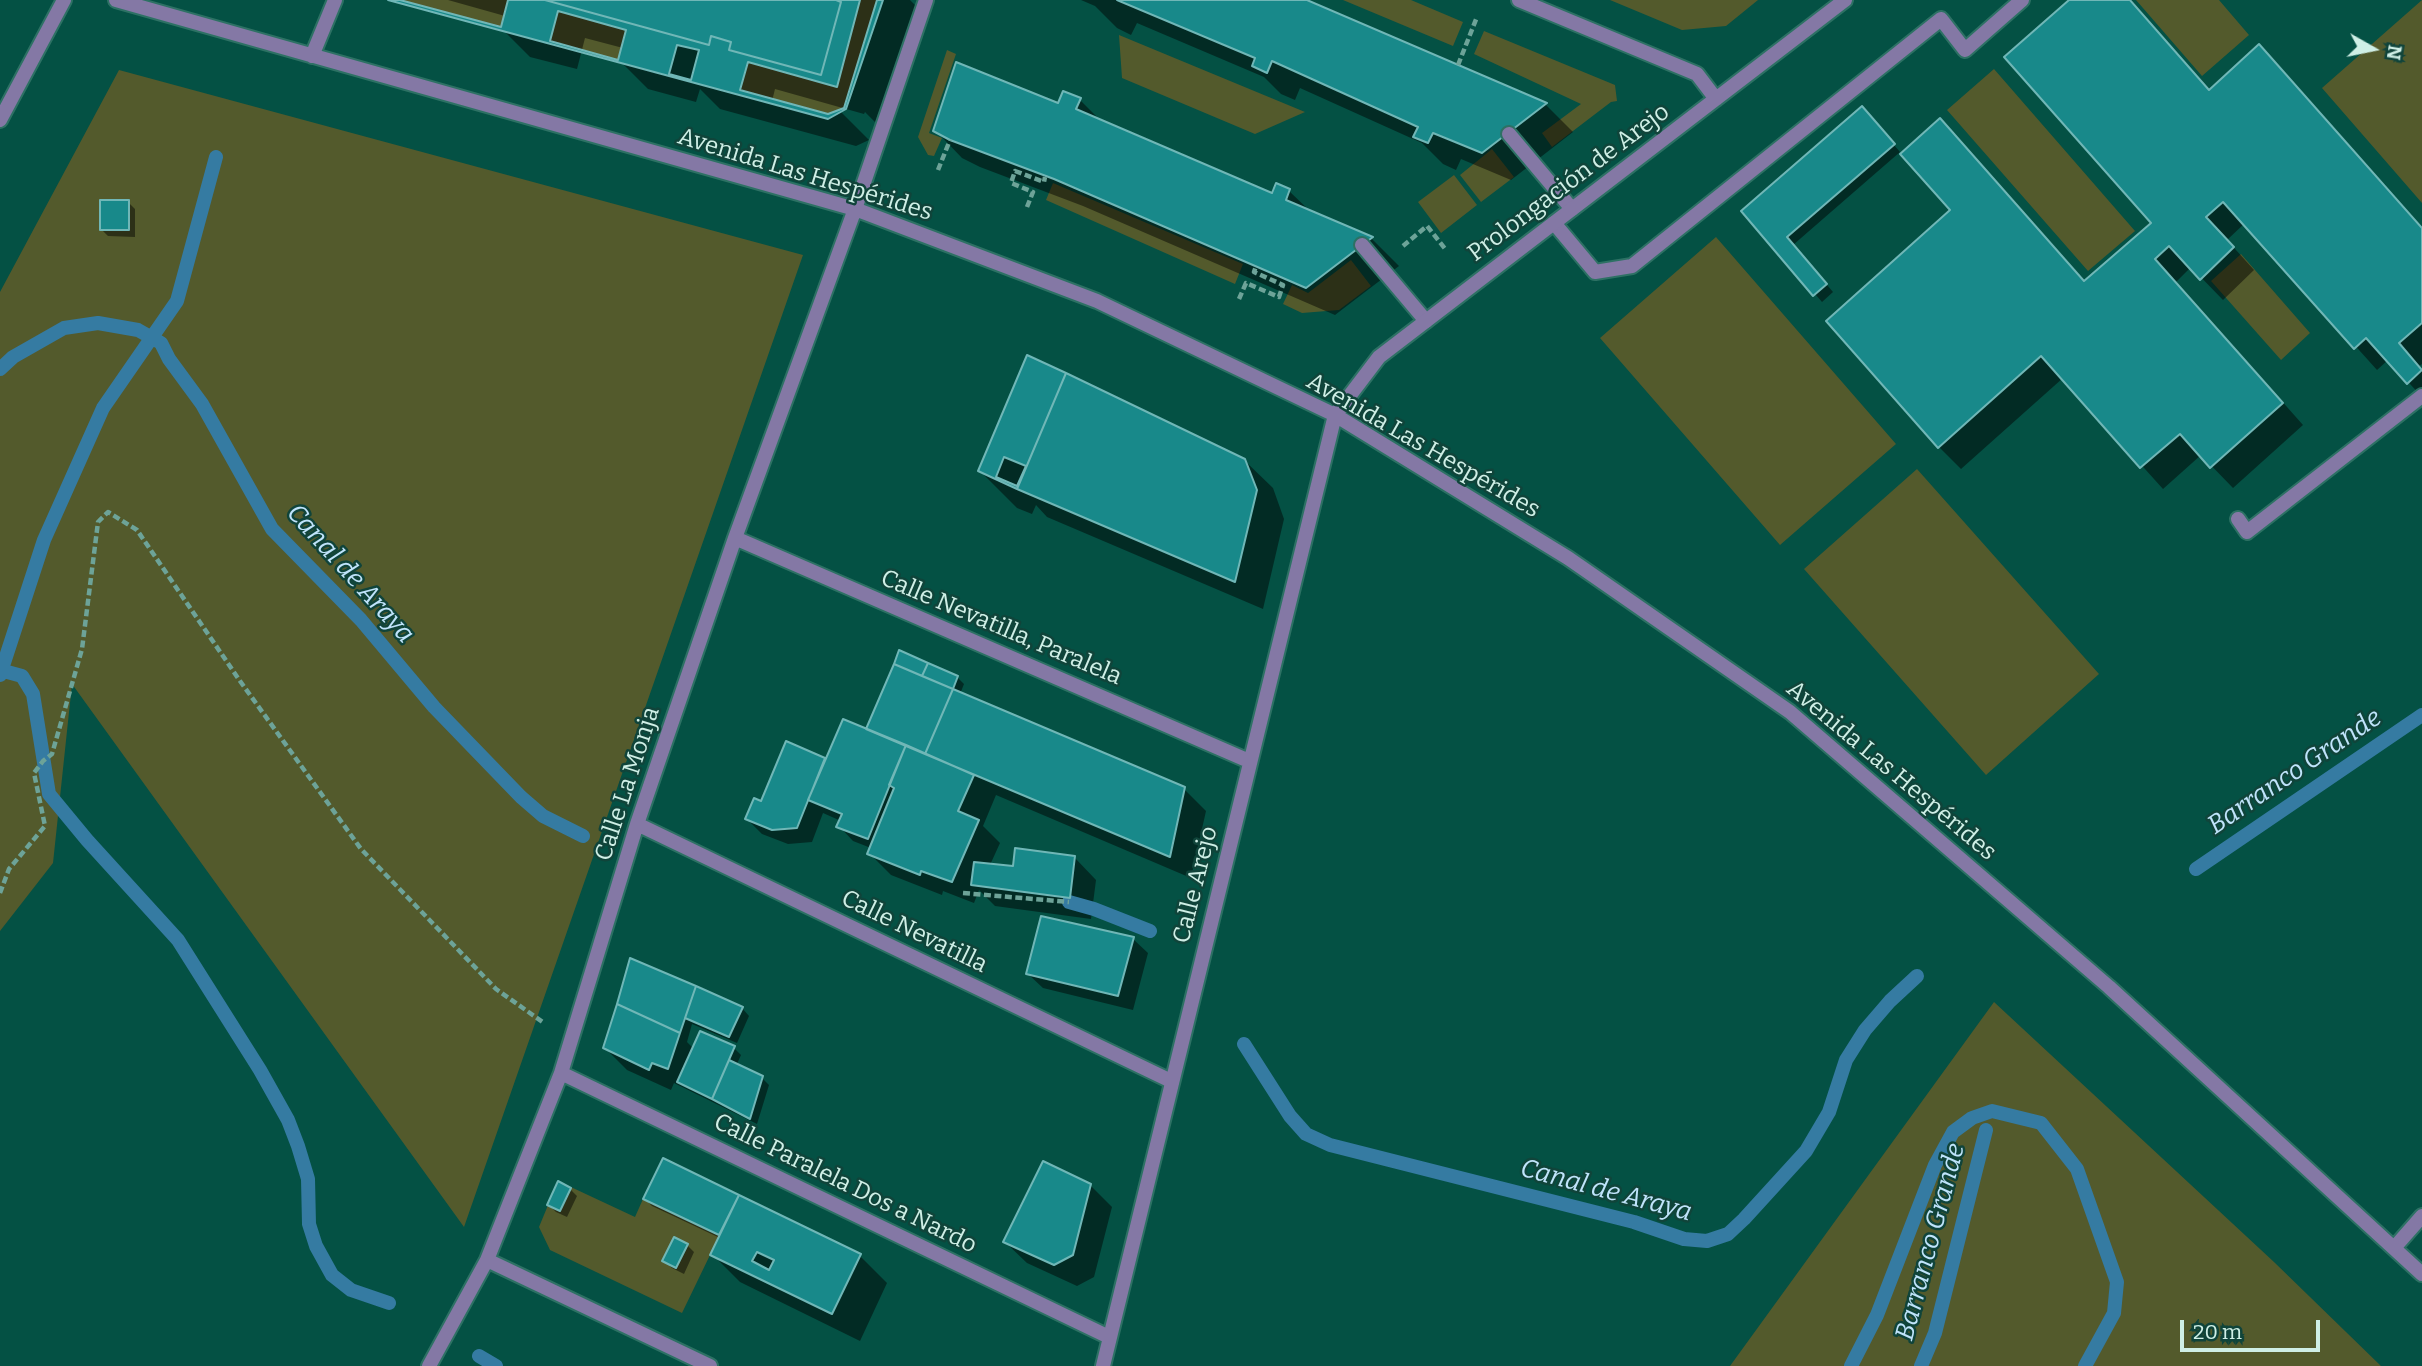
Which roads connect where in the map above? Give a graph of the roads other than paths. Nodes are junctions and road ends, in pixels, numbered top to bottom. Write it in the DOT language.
graph roads {
  1 [pos="64,0"];
  2 [pos="116,0"];
  3 [pos="335,0"];
  4 [pos="926,0"];
  5 [pos="1519,0"];
  6 [pos="1845,0"];
  7 [pos="2022,0"];
  8 [pos="312,56"];
  9 [pos="1716,99"];
  10 [pos="0,120"];
  11 [pos="1509,134"];
  12 [pos="855,209"];
  13 [pos="1572,209"];
  14 [pos="1554,223"];
  15 [pos="1362,245"];
  16 [pos="1426,321"];
  17 [pos="2422,396"];
  18 [pos="1335,415"];
  19 [pos="2238,519"];
  20 [pos="734,538"];
  21 [pos="1249,761"];
  22 [pos="637,824"];
  23 [pos="561,1073"];
  24 [pos="1171,1081"];
  25 [pos="2422,1216"];
  26 [pos="2394,1248"];
  27 [pos="486,1260"];
  28 [pos="2422,1274"];
  29 [pos="1109,1336"];
  30 [pos="429,1366"];
  31 [pos="710,1366"];
  32 [pos="1103,1366"];
  1 -- 10 [label="street"];
  2 -- 8 [label="street, Avenida Las Hespérides"];
  3 -- 8 [label="street"];
  4 -- 12 [label="street, Calle La Monja"];
  5 -- 9 [label="street"];
  6 -- 9 [label="street, Prolongación de Arejo"];
  7 -- 14 [label="street"];
  8 -- 12 [label="street, Avenida Las Hespérides"];
  9 -- 13 [label="street, Prolongación de Arejo"];
  11 -- 13 [label="street"];
  12 -- 18 [label="street, Avenida Las Hespérides"];
  12 -- 20 [label="street, Calle La Monja"];
  13 -- 14 [label="street, Prolongación de Arejo"];
  14 -- 16 [label="street, Prolongación de Arejo"];
  15 -- 16 [label="street"];
  16 -- 18 [label="street, Prolongación de Arejo"];
  17 -- 19 [label="street"];
  18 -- 21 [label="street, Calle Arejo"];
  18 -- 26 [label="street, Avenida Las Hespérides"];
  20 -- 21 [label="street, Calle Nevatilla, Paralela"];
  20 -- 22 [label="street, Calle La Monja"];
  21 -- 24 [label="street, Calle Arejo"];
  22 -- 23 [label="street, Calle La Monja"];
  22 -- 24 [label="street, Calle Nevatilla"];
  23 -- 27 [label="street, Calle La Monja"];
  23 -- 29 [label="street, Calle Paralela Dos a Nardo"];
  24 -- 29 [label="street, Calle Arejo"];
  25 -- 26 [label="street"];
  26 -- 28 [label="street, Avenida Las Hespérides"];
  27 -- 30 [label="street, Calle La Monja"];
  27 -- 31 [label="street"];
  29 -- 32 [label="street, Calle Arejo"];
}
